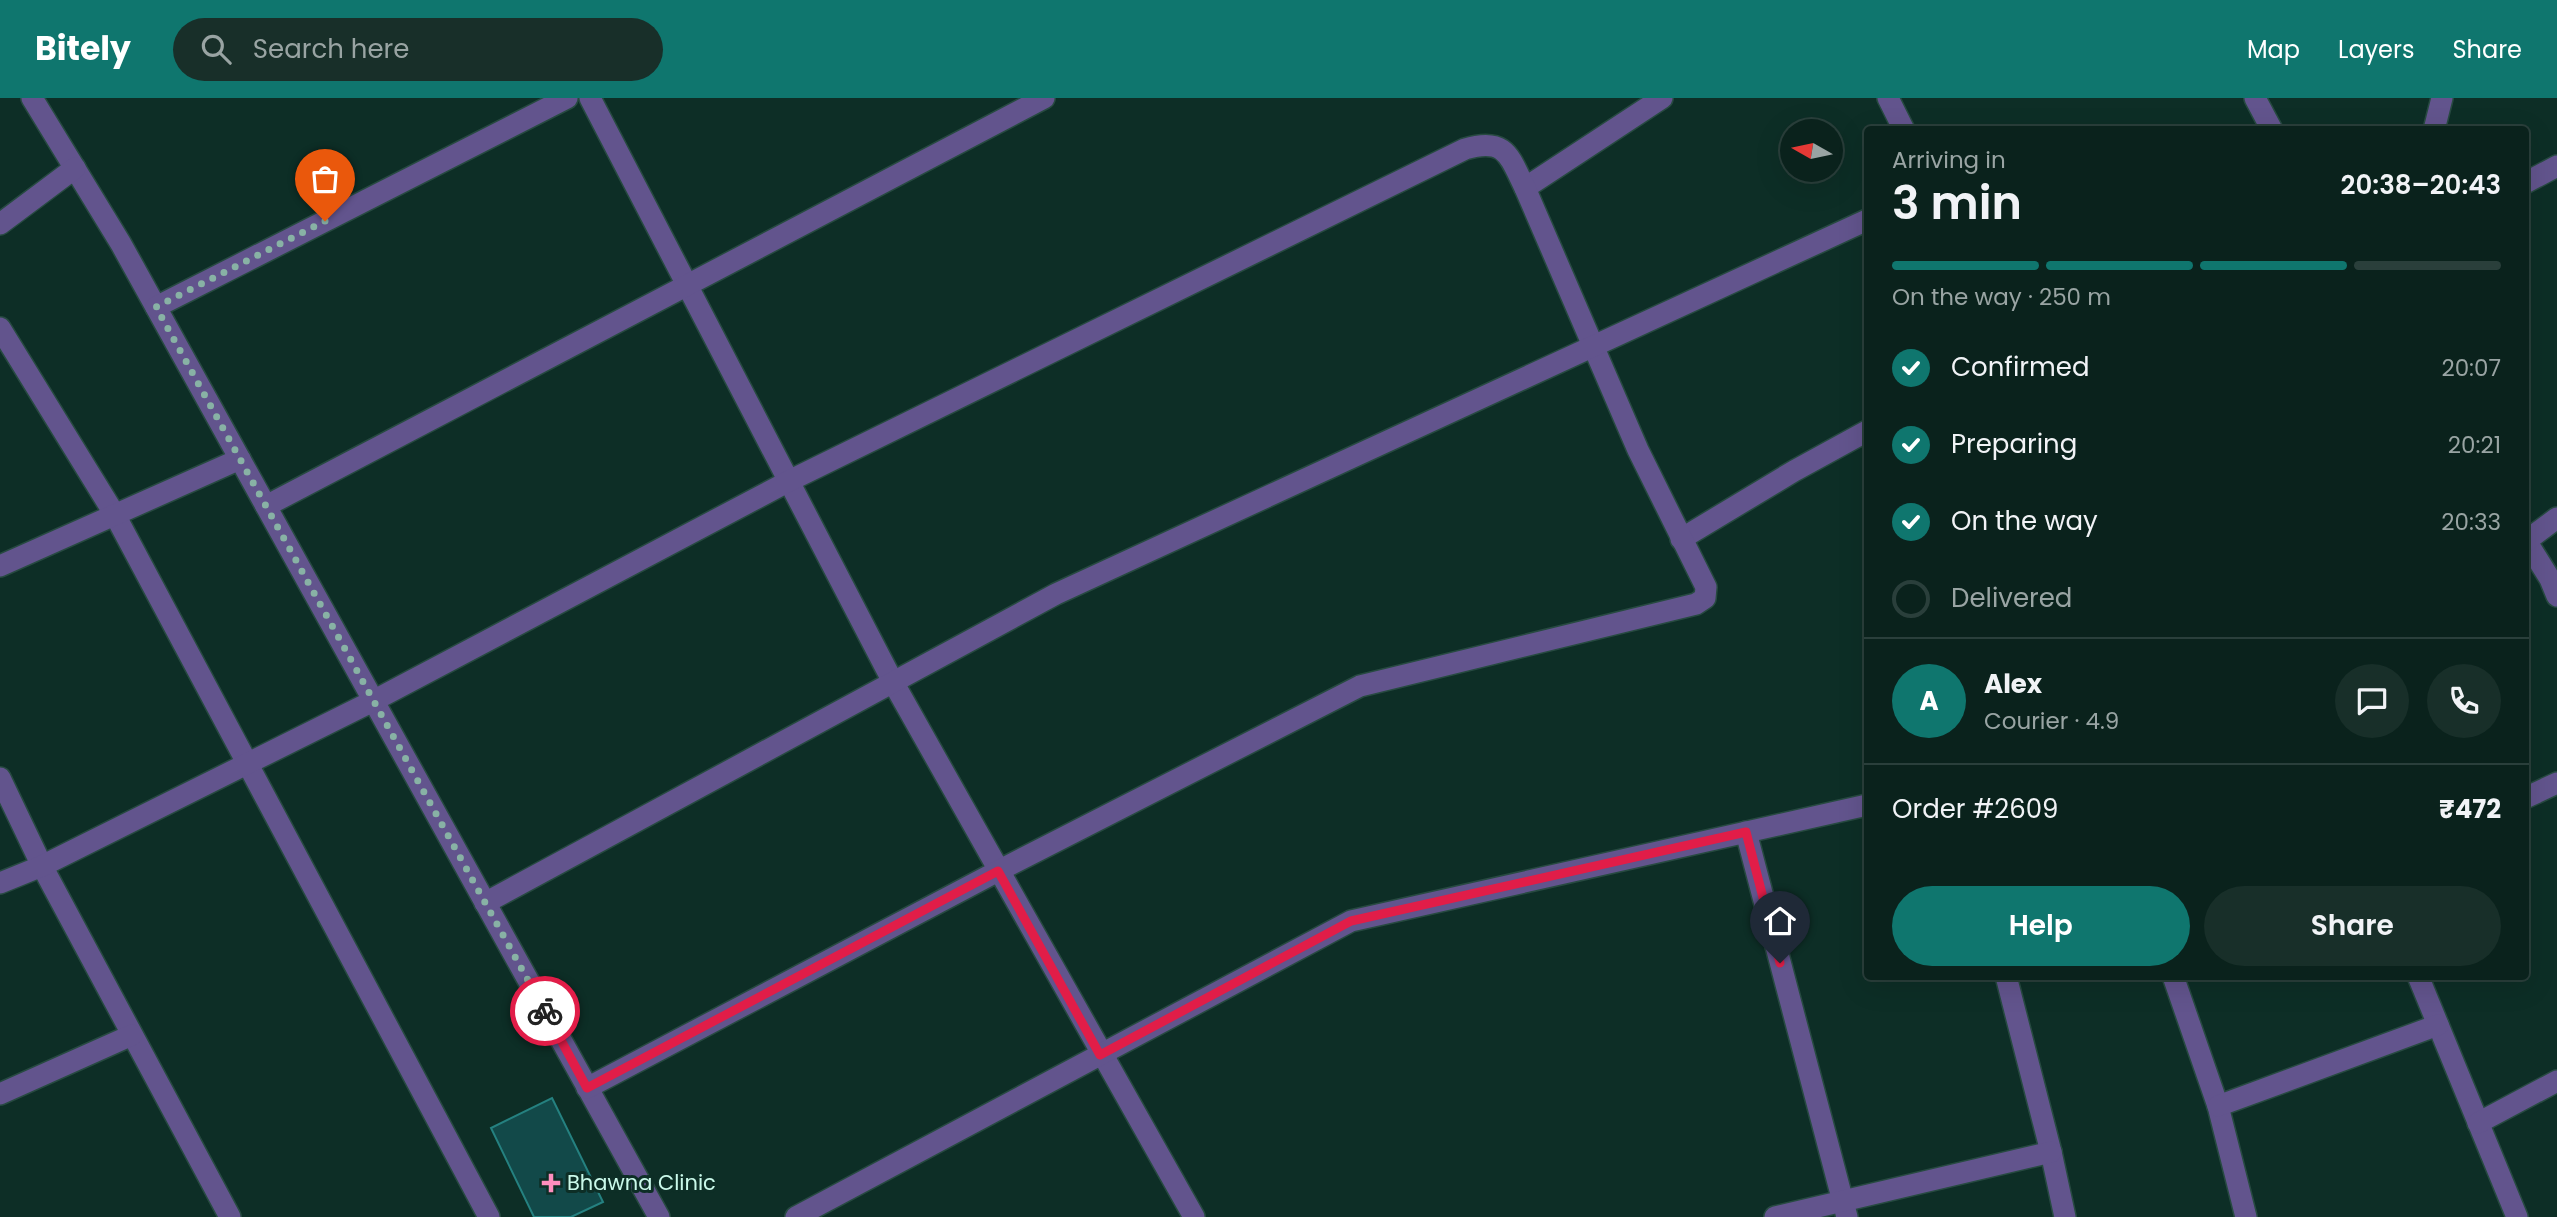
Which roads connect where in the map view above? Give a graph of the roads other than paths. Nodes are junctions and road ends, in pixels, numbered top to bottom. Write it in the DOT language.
graph roads {
  1 [pos="32,98"];
  2 [pos="567,98"];
  3 [pos="590,98"];
  4 [pos="1044,98"];
  5 [pos="1662,98"];
  6 [pos="1888,98"];
  7 [pos="2255,98"];
  8 [pos="2442,98"];
  9 [pos="1902,126"];
  10 [pos="2270,126"];
  11 [pos="2435,126"];
  12 [pos="2557,166"];
  13 [pos="75,168"];
  14 [pos="2529,181"];
  15 [pos="1525,188"];
  16 [pos="1864,221"];
  17 [pos="0,224"];
  18 [pos="689,286"];
  19 [pos="156,307"];
  20 [pos="0,328"];
  21 [pos="1594,347"];
  22 [pos="1864,433"];
  23 [pos="240,459"];
  24 [pos="791,480"];
  25 [pos="266,506"];
  26 [pos="114,515"];
  27 [pos="2557,518"];
  28 [pos="2529,538"];
  29 [pos="1681,539"];
  30 [pos="2529,545"];
  31 [pos="0,566"];
  32 [pos="2557,596"];
  33 [pos="893,682"];
  34 [pos="373,701"];
  35 [pos="247,764"];
  36 [pos="0,778"];
  37 [pos="2557,783"];
  38 [pos="2529,795"];
  39 [pos="1864,805"];
  40 [pos="1746,832"];
  41 [pos="42,866"];
  42 [pos="998,871"];
  43 [pos="0,883"];
  44 [pos="485,903"];
  45 [pos="2007,980"];
  46 [pos="2174,980"];
  47 [pos="2420,980"];
  48 [pos="2438,1025"];
  49 [pos="132,1035"];
  50 [pos="1100,1055"];
  51 [pos="2557,1081"];
  52 [pos="587,1088"];
  53 [pos="0,1094"];
  54 [pos="2218,1106"];
  55 [pos="2478,1123"];
  56 [pos="2051,1152"];
  57 [pos="1844,1208"];
  58 [pos="230,1217"];
  59 [pos="489,1217"];
  60 [pos="659,1217"];
  61 [pos="796,1217"];
  62 [pos="1194,1217"];
  63 [pos="1775,1217"];
  64 [pos="2065,1217"];
  65 [pos="2246,1217"];
  66 [pos="2517,1217"];
  1 -- 13 [label="street"];
  2 -- 19 [label="street"];
  3 -- 18 [label="street"];
  4 -- 18 [label="street"];
  5 -- 15 [label="street"];
  6 -- 9 [label="street"];
  7 -- 10 [label="street"];
  8 -- 11 [label="street"];
  12 -- 14 [label="street"];
  13 -- 17 [label="street"];
  13 -- 19 [label="street"];
  15 -- 21 [label="street"];
  15 -- 24 [label="street"];
  16 -- 21 [label="street"];
  18 -- 24 [label="street"];
  18 -- 25 [label="street"];
  19 -- 23 [label="street"];
  20 -- 26 [label="street"];
  21 -- 29 [label="street"];
  21 -- 33 [label="street"];
  22 -- 29 [label="street"];
  23 -- 25 [label="street"];
  23 -- 26 [label="street"];
  24 -- 33 [label="street"];
  24 -- 34 [label="street"];
  25 -- 34 [label="street"];
  26 -- 31 [label="street"];
  26 -- 35 [label="street"];
  27 -- 28 [label="street"];
  29 -- 42 [label="street"];
  30 -- 32 [label="street"];
  33 -- 42 [label="street"];
  33 -- 44 [label="street"];
  34 -- 35 [label="street"];
  34 -- 44 [label="street"];
  35 -- 41 [label="street"];
  35 -- 59 [label="street"];
  36 -- 41 [label="street"];
  37 -- 38 [label="street"];
  39 -- 40 [label="street"];
  40 -- 50 [label="street"];
  40 -- 57 [label="street"];
  41 -- 43 [label="street"];
  41 -- 49 [label="street"];
  42 -- 50 [label="street"];
  42 -- 52 [label="street"];
  44 -- 52 [label="street"];
  45 -- 56 [label="street"];
  46 -- 54 [label="street"];
  47 -- 48 [label="street"];
  48 -- 54 [label="street"];
  48 -- 55 [label="street"];
  49 -- 53 [label="street"];
  49 -- 58 [label="street"];
  50 -- 61 [label="street"];
  50 -- 62 [label="street"];
  51 -- 55 [label="street"];
  52 -- 60 [label="street"];
  54 -- 65 [label="street"];
  55 -- 66 [label="street"];
  56 -- 57 [label="street"];
  56 -- 64 [label="street"];
  57 -- 63 [label="street"];
}
